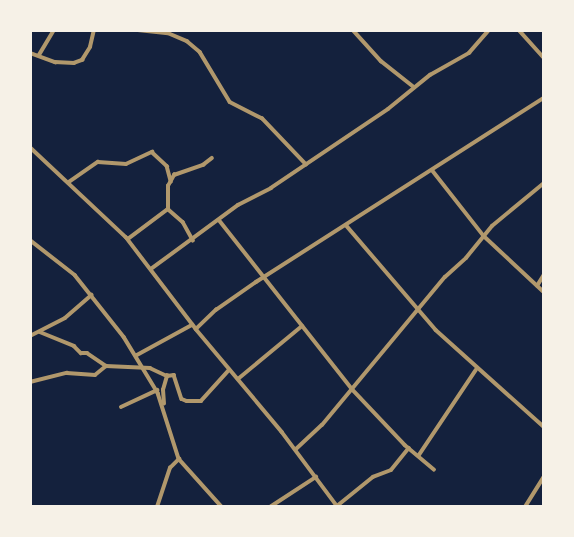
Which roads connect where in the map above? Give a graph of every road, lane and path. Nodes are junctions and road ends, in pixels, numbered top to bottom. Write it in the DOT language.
graph roads {
  1 [pos="54,30"];
  2 [pos="94,30"];
  3 [pos="138,30"];
  4 [pos="177,30"];
  5 [pos="354,30"];
  6 [pos="489,30"];
  7 [pos="519,30"];
  8 [pos="168,33"];
  9 [pos="30,53"];
  10 [pos="39,55"];
  11 [pos="544,58"];
  12 [pos="414,87"];
  13 [pos="544,98"];
  14 [pos="30,147"];
  15 [pos="212,158"];
  16 [pos="306,164"];
  17 [pos="433,171"];
  18 [pos="171,181"];
  19 [pos="69,182"];
  20 [pos="544,183"];
  21 [pos="168,209"];
  22 [pos="220,221"];
  23 [pos="346,225"];
  24 [pos="484,236"];
  25 [pos="128,239"];
  26 [pos="30,240"];
  27 [pos="193,240"];
  28 [pos="151,269"];
  29 [pos="544,275"];
  30 [pos="265,277"];
  31 [pos="537,286"];
  32 [pos="544,292"];
  33 [pos="91,294"];
  34 [pos="418,310"];
  35 [pos="192,325"];
  36 [pos="302,326"];
  37 [pos="196,329"];
  38 [pos="40,332"];
  39 [pos="30,336"];
  40 [pos="136,355"];
  41 [pos="106,366"];
  42 [pos="145,368"];
  43 [pos="229,369"];
  44 [pos="477,370"];
  45 [pos="167,376"];
  46 [pos="238,379"];
  47 [pos="30,382"];
  48 [pos="352,389"];
  49 [pos="157,390"];
  50 [pos="164,406"];
  51 [pos="121,407"];
  52 [pos="544,427"];
  53 [pos="295,449"];
  54 [pos="409,449"];
  55 [pos="419,455"];
  56 [pos="178,459"];
  57 [pos="434,469"];
  58 [pos="544,476"];
  59 [pos="316,477"];
  60 [pos="157,507"];
  61 [pos="222,507"];
  62 [pos="270,507"];
  63 [pos="337,507"];
  64 [pos="525,507"];
  1 -- 10 [label="street"];
  2 -- 10 [label="street"];
  3 -- 8 [label="street"];
  4 -- 8 [label="street"];
  5 -- 12 [label="street"];
  6 -- 12 [label="street"];
  7 -- 11 [label="street"];
  8 -- 16 [label="street"];
  9 -- 10 [label="street"];
  12 -- 16 [label="street"];
  13 -- 17 [label="street"];
  14 -- 19 [label="street"];
  15 -- 18 [label="street"];
  16 -- 22 [label="street"];
  17 -- 23 [label="street"];
  17 -- 24 [label="street"];
  18 -- 19 [label="street"];
  18 -- 21 [label="street"];
  19 -- 25 [label="street"];
  20 -- 24 [label="street"];
  21 -- 25 [label="street"];
  21 -- 27 [label="street"];
  22 -- 27 [label="street"];
  22 -- 30 [label="street"];
  23 -- 30 [label="street"];
  23 -- 34 [label="street"];
  24 -- 31 [label="street"];
  24 -- 34 [label="street"];
  25 -- 28 [label="street"];
  26 -- 33 [label="street"];
  27 -- 28 [label="street"];
  28 -- 35 [label="street"];
  29 -- 31 [label="street"];
  30 -- 36 [label="street"];
  30 -- 37 [label="street"];
  31 -- 32 [label="street"];
  33 -- 38 [label="street"];
  33 -- 40 [label="street"];
  34 -- 44 [label="street"];
  34 -- 48 [label="street"];
  35 -- 37 [label="street"];
  35 -- 40 [label="street"];
  36 -- 46 [label="street"];
  36 -- 48 [label="street"];
  37 -- 43 [label="street"];
  38 -- 39 [label="street"];
  38 -- 41 [label="street"];
  40 -- 42 [label="street"];
  41 -- 42 [label="street"];
  41 -- 47 [label="street"];
  42 -- 45 [label="street"];
  42 -- 49 [label="street"];
  43 -- 45 [label="street"];
  43 -- 46 [label="street"];
  44 -- 52 [label="street"];
  44 -- 55 [label="street"];
  45 -- 50 [label="street"];
  46 -- 53 [label="street"];
  48 -- 53 [label="street"];
  48 -- 54 [label="street"];
  49 -- 50 [label="street"];
  49 -- 51 [label="street"];
  50 -- 56 [label="street"];
  53 -- 59 [label="street"];
  54 -- 55 [label="street"];
  54 -- 63 [label="street"];
  55 -- 57 [label="street"];
  56 -- 60 [label="street"];
  56 -- 61 [label="street"];
  58 -- 64 [label="street"];
  59 -- 62 [label="street"];
  59 -- 63 [label="street"];
}
